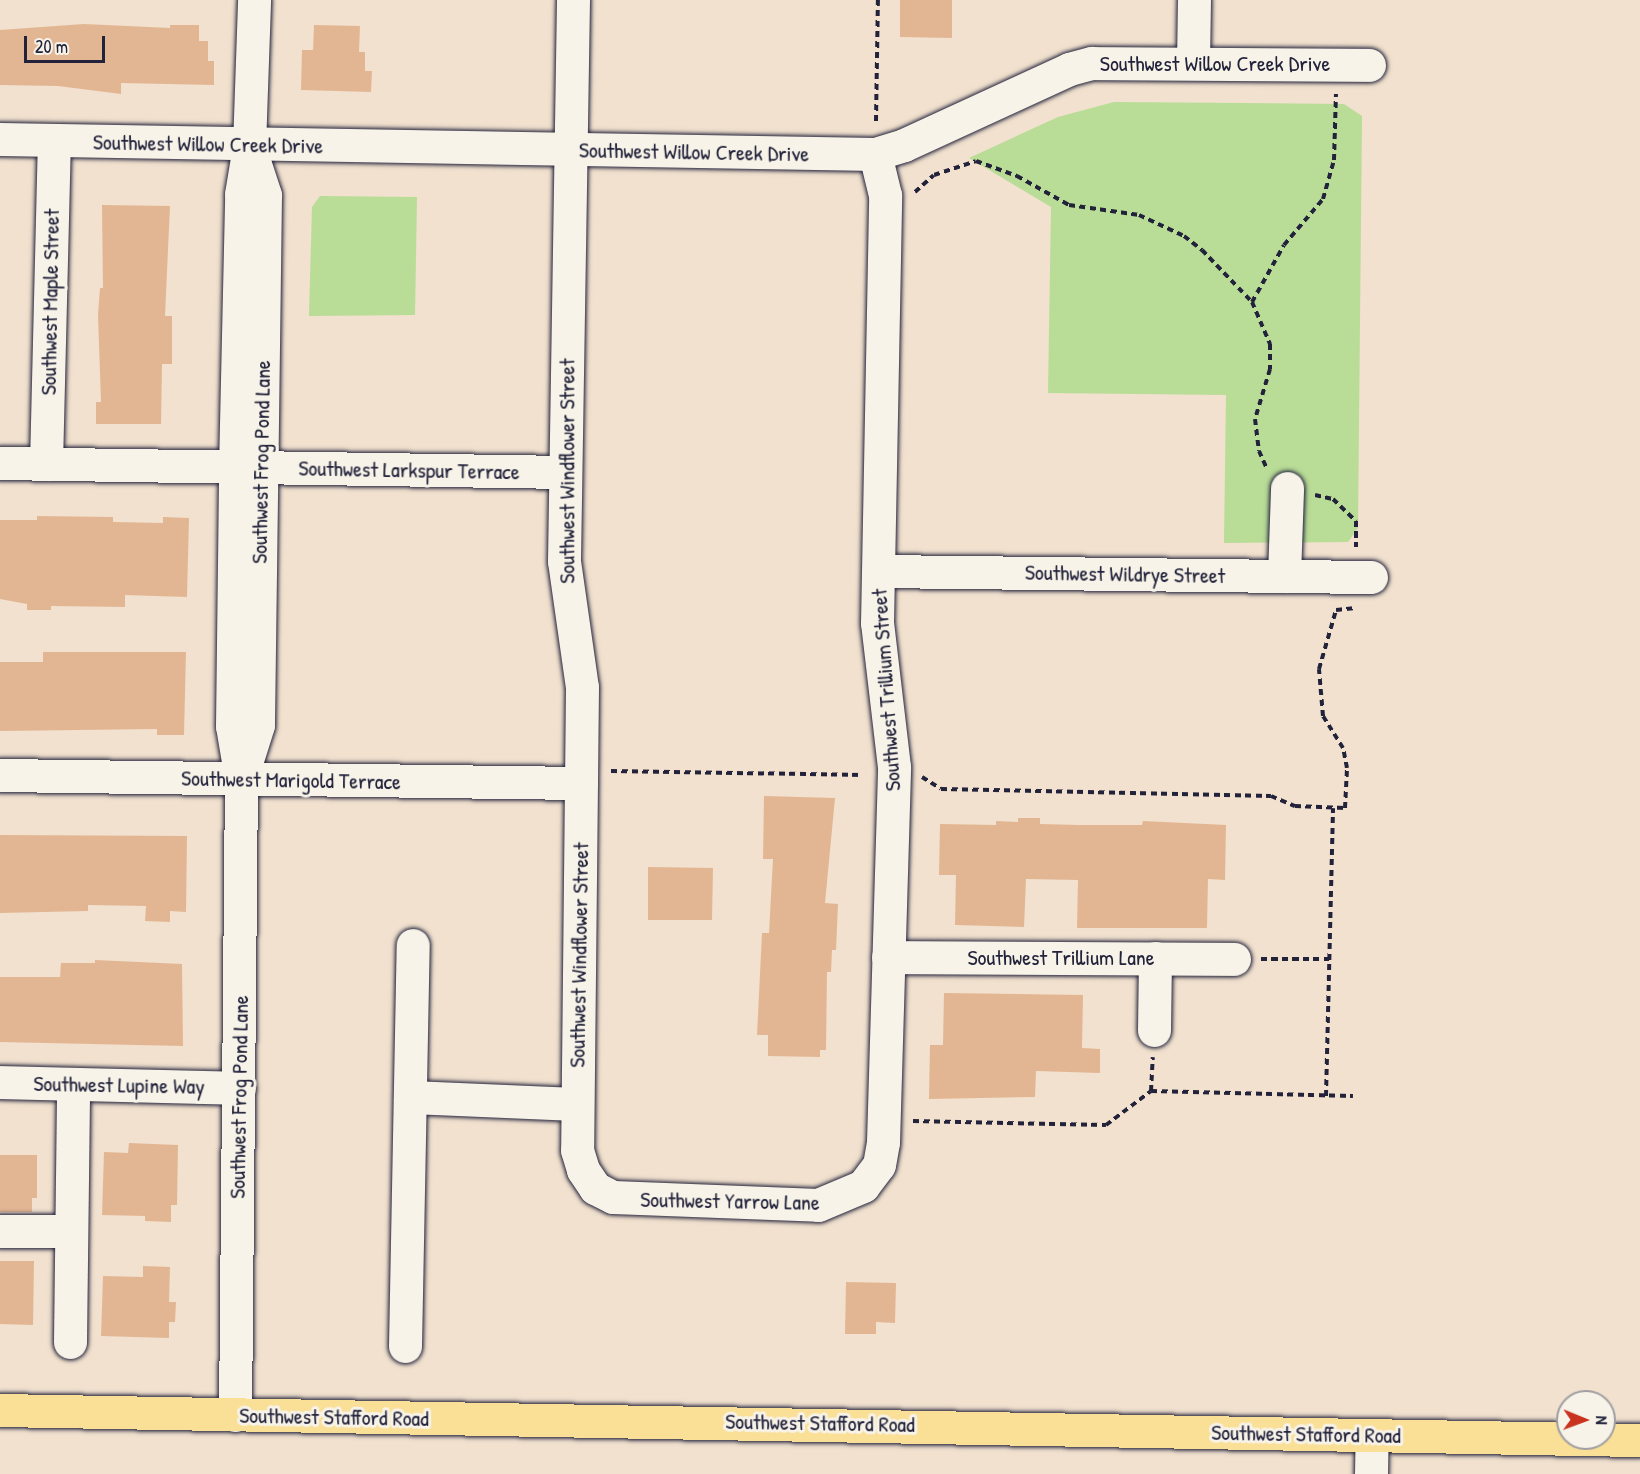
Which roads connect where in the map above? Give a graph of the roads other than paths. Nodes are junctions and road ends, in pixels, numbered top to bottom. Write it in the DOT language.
graph roads {
  1 [pos="254,0"];
  2 [pos="573,0"];
  3 [pos="1194,0"];
  4 [pos="1193,63"];
  5 [pos="1369,65"];
  6 [pos="0,139"];
  7 [pos="54,141"];
  8 [pos="249,146"];
  9 [pos="571,150"];
  10 [pos="875,154"];
  11 [pos="0,463"];
  12 [pos="46,464"];
  13 [pos="248,468"];
  14 [pos="565,472"];
  15 [pos="1287,488"];
  16 [pos="879,571"];
  17 [pos="1284,576"];
  18 [pos="1363,577"];
  19 [pos="0,775"];
  20 [pos="242,779"];
  21 [pos="581,783"];
  22 [pos="413,945"];
  23 [pos="888,957"];
  24 [pos="1155,958"];
  25 [pos="1234,959"];
  26 [pos="1154,1030"];
  27 [pos="0,1082"];
  28 [pos="73,1084"];
  29 [pos="239,1088"];
  30 [pos="410,1097"];
  31 [pos="578,1104"];
  32 [pos="863,1186"];
  33 [pos="595,1188"];
  34 [pos="0,1231"];
  35 [pos="71,1231"];
  36 [pos="70,1342"];
  37 [pos="405,1346"];
  38 [pos="0,1410"];
  39 [pos="235,1415"];
  40 [pos="1372,1435"];
  41 [pos="1640,1440"];
  42 [pos="1371,1474"];
  1 -- 8 [label="street, Southwest Frog Pond Lane"];
  2 -- 9 [label="street, Southwest Windflower Street"];
  3 -- 4 [label="street"];
  4 -- 5 [label="street, Southwest Willow Creek Drive"];
  4 -- 10 [label="street, Southwest Willow Creek Drive"];
  6 -- 7 [label="street, Southwest Willow Creek Drive"];
  7 -- 8 [label="street, Southwest Willow Creek Drive"];
  7 -- 12 [label="street, Southwest Maple Street"];
  8 -- 9 [label="street, Southwest Willow Creek Drive"];
  8 -- 13 [label="street, Southwest Frog Pond Lane"];
  9 -- 10 [label="street, Southwest Willow Creek Drive"];
  9 -- 14 [label="street, Southwest Windflower Street"];
  10 -- 16 [label="street, Southwest Trillium Street"];
  11 -- 12 [label="street, Southwest Larkspur Terrace"];
  12 -- 13 [label="street, Southwest Larkspur Terrace"];
  13 -- 14 [label="street, Southwest Larkspur Terrace"];
  13 -- 20 [label="street, Southwest Frog Pond Lane"];
  14 -- 21 [label="street, Southwest Windflower Street"];
  15 -- 17 [label="street"];
  16 -- 17 [label="street, Southwest Wildrye Street"];
  16 -- 23 [label="street, Southwest Trillium Street"];
  17 -- 18 [label="street, Southwest Wildrye Street"];
  19 -- 20 [label="street, Southwest Marigold Terrace"];
  20 -- 21 [label="street, Southwest Marigold Terrace"];
  20 -- 29 [label="street, Southwest Frog Pond Lane"];
  21 -- 31 [label="street, Southwest Windflower Street"];
  22 -- 30 [label="street"];
  23 -- 24 [label="street, Southwest Trillium Lane"];
  23 -- 32 [label="street, Southwest Trillium Street"];
  24 -- 25 [label="street, Southwest Trillium Lane"];
  24 -- 26 [label="street"];
  27 -- 28 [label="street, Southwest Lupine Way"];
  28 -- 29 [label="street, Southwest Lupine Way"];
  28 -- 35 [label="street"];
  29 -- 39 [label="street, Southwest Frog Pond Lane"];
  30 -- 31 [label="street"];
  30 -- 37 [label="street"];
  31 -- 33 [label="street, Southwest Windflower Street"];
  32 -- 33 [label="street, Southwest Yarrow Lane"];
  34 -- 35 [label="street"];
  35 -- 36 [label="street"];
  38 -- 39 [label="main road, Southwest Stafford Road"];
  39 -- 40 [label="main road, Southwest Stafford Road"];
  40 -- 41 [label="main road, Southwest Stafford Road"];
  40 -- 42 [label="street"];
}
